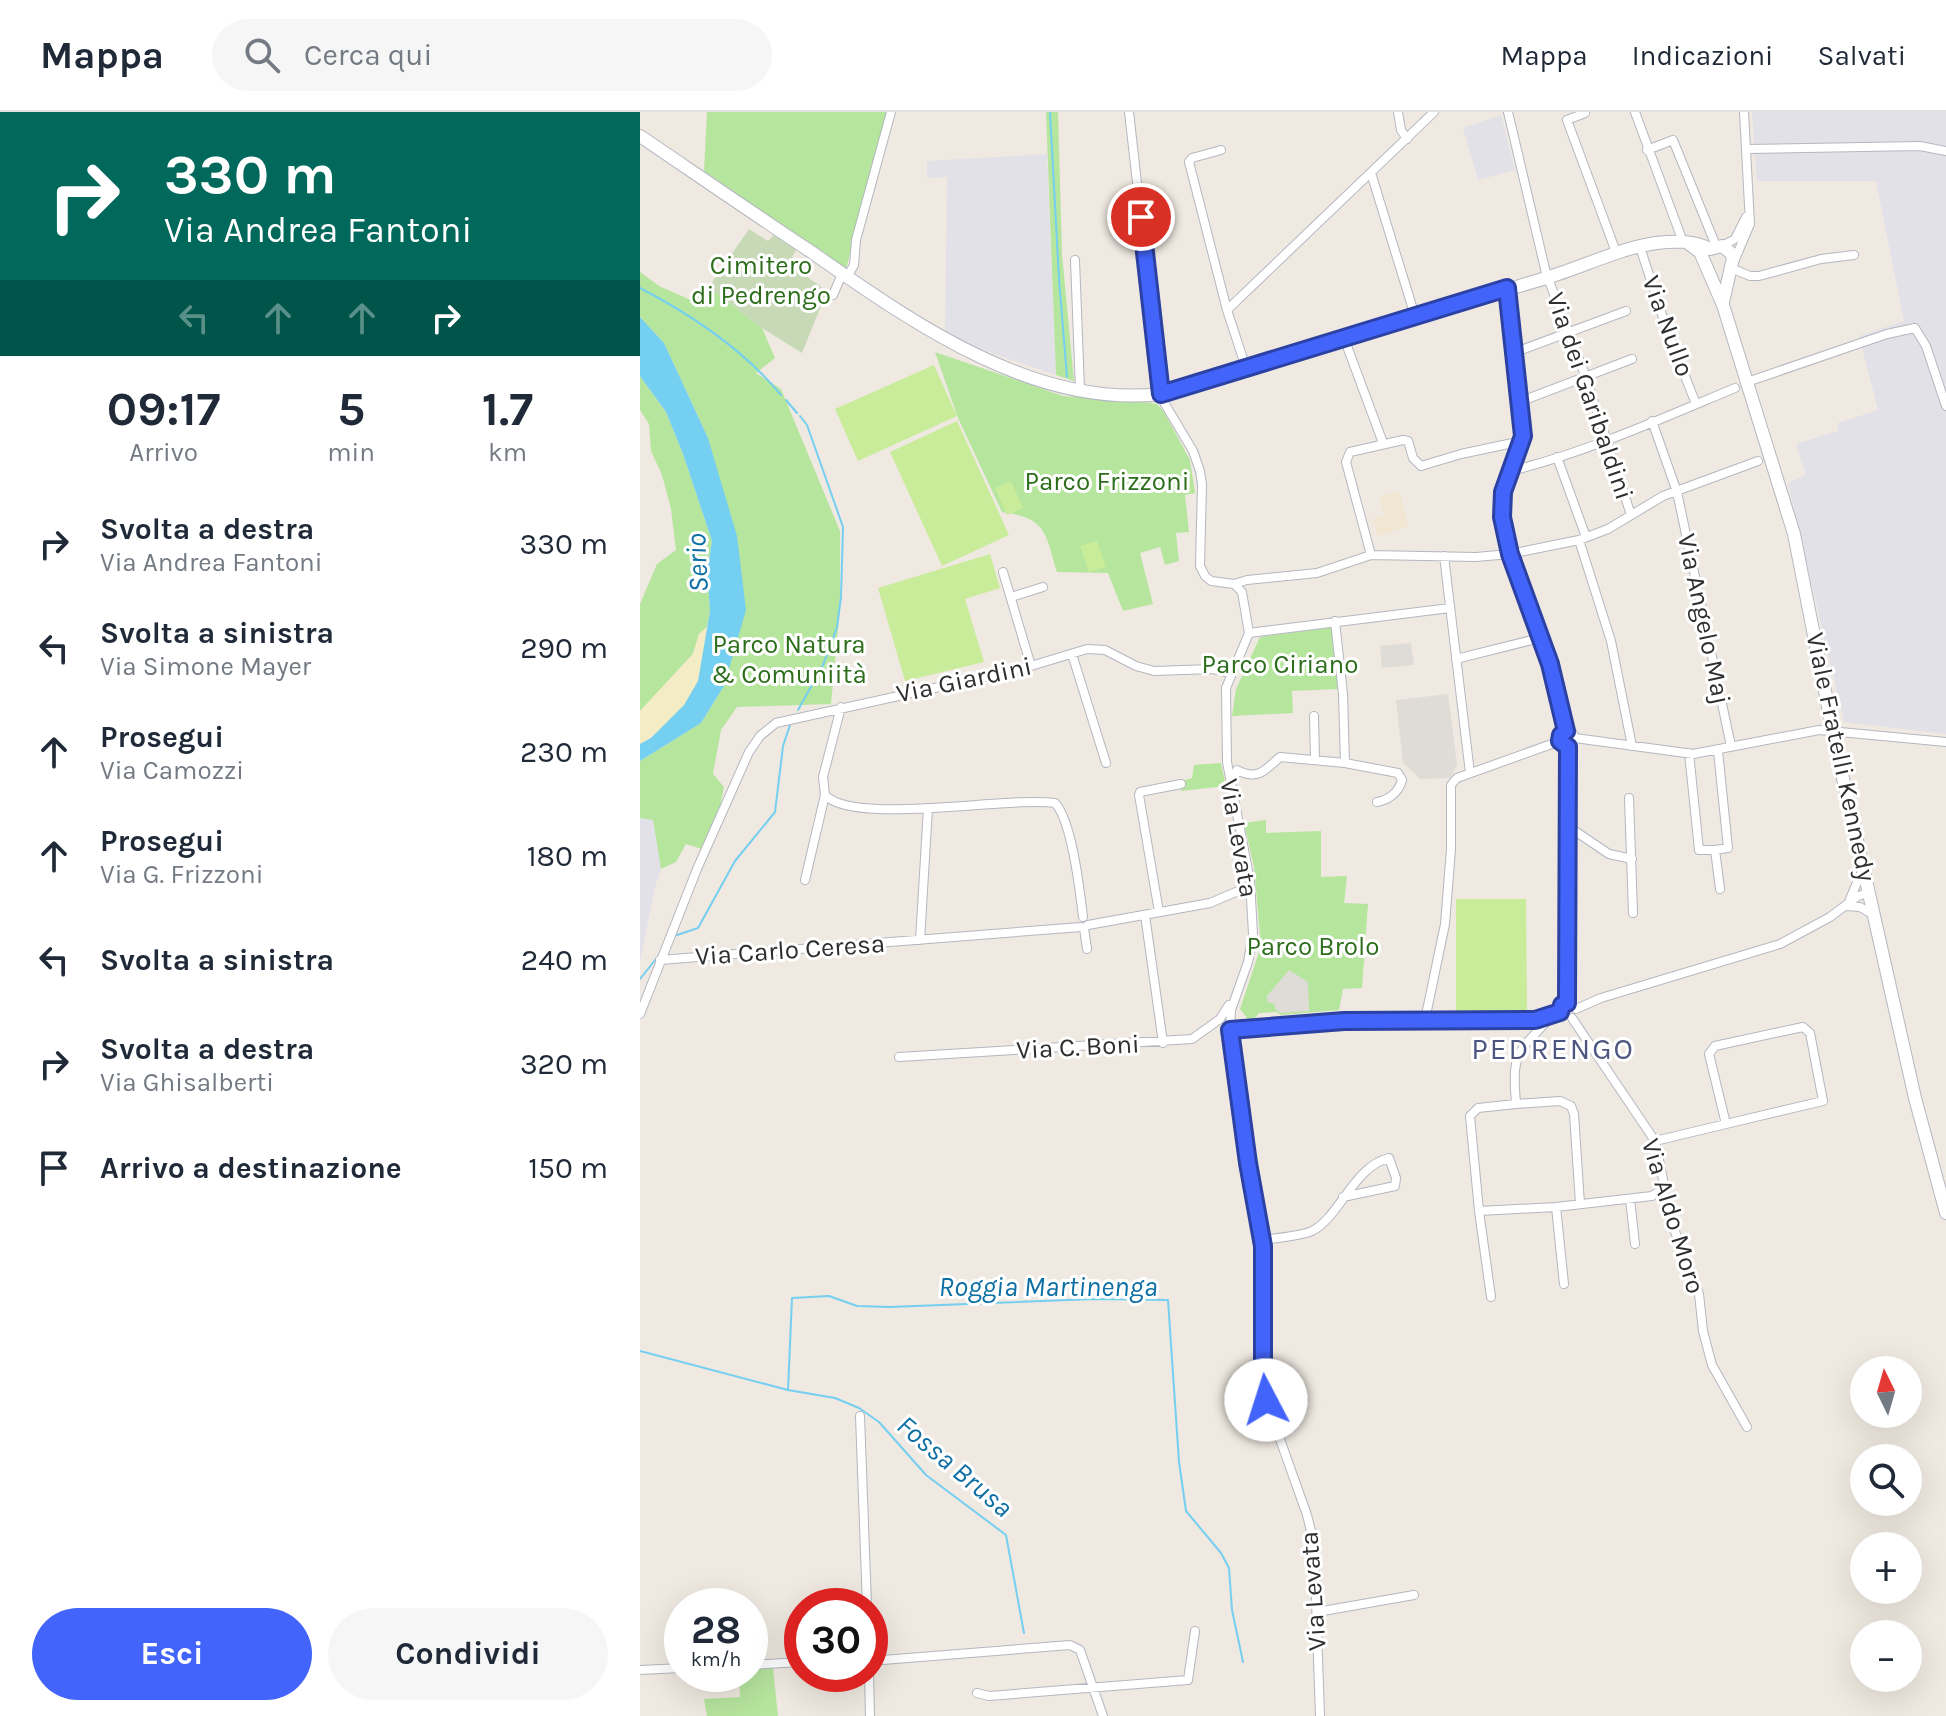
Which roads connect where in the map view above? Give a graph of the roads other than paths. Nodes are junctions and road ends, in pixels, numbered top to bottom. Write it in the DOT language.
graph roads {
  1 [pos="891,112"];
  2 [pos="1129,112"];
  3 [pos="1398,112"];
  4 [pos="1434,112"];
  5 [pos="1508,112"];
  6 [pos="1635,112"];
  7 [pos="1744,112"];
  8 [pos="1585,113"];
  9 [pos="640,136"];
  10 [pos="1407,139"];
  11 [pos="1746,149"];
  12 [pos="1221,150"];
  13 [pos="1647,150"];
  14 [pos="1946,151"];
  15 [pos="1371,173"];
  16 [pos="1750,201"];
  17 [pos="1685,242"];
  18 [pos="1640,247"];
  19 [pos="1616,252"];
  20 [pos="1713,255"];
  21 [pos="1854,255"];
  22 [pos="1075,260"];
  23 [pos="1731,268"];
  24 [pos="844,275"];
  25 [pos="1549,277"];
  26 [pos="1507,288"];
  27 [pos="833,295"];
  28 [pos="1723,305"];
  29 [pos="1227,310"];
  30 [pos="1626,311"];
  31 [pos="1415,316"];
  32 [pos="1569,332"];
  33 [pos="1344,338"];
  34 [pos="1513,353"];
  35 [pos="1632,359"];
  36 [pos="1246,368"];
  37 [pos="1585,375"];
  38 [pos="1741,385"];
  39 [pos="1080,390"];
  40 [pos="1160,394"];
  41 [pos="1519,402"];
  42 [pos="1696,404"];
  43 [pos="1946,406"];
  44 [pos="1652,421"];
  45 [pos="1605,439"];
  46 [pos="1522,441"];
  47 [pos="1383,443"];
  48 [pos="1557,457"];
  49 [pos="1758,461"];
  50 [pos="1510,471"];
  51 [pos="1677,492"];
  52 [pos="1631,515"];
  53 [pos="1583,539"];
  54 [pos="1510,554"];
  55 [pos="1371,555"];
  56 [pos="1444,556"];
  57 [pos="1003,572"];
  58 [pos="1234,584"];
  59 [pos="1043,587"];
  60 [pos="1011,597"];
  61 [pos="1450,608"];
  62 [pos="1335,621"];
  63 [pos="1249,633"];
  64 [pos="1540,638"];
  65 [pos="1072,654"];
  66 [pos="1456,659"];
  67 [pos="1031,666"];
  68 [pos="1231,673"];
  69 [pos="841,707"];
  70 [pos="1314,716"];
  71 [pos="1833,730"];
  72 [pos="1566,731"];
  73 [pos="1575,738"];
  74 [pos="1946,742"];
  75 [pos="1564,744"];
  76 [pos="1632,746"];
  77 [pos="1731,746"];
  78 [pos="1718,751"];
  79 [pos="1689,753"];
  80 [pos="1315,759"];
  81 [pos="1227,762"];
  82 [pos="1106,763"];
  83 [pos="1345,763"];
  84 [pos="1237,770"];
  85 [pos="1470,773"];
  86 [pos="1181,784"];
  87 [pos="1230,785"];
  88 [pos="825,795"];
  89 [pos="1629,798"];
  90 [pos="1377,802"];
  91 [pos="928,808"];
  92 [pos="1566,825"];
  93 [pos="1715,850"];
  94 [pos="1632,859"];
  95 [pos="1863,864"];
  96 [pos="805,880"];
  97 [pos="1250,886"];
  98 [pos="1720,889"];
  99 [pos="1869,893"];
  100 [pos="1846,906"];
  101 [pos="1159,912"];
  102 [pos="1633,913"];
  103 [pos="1145,915"];
  104 [pos="1875,915"];
  105 [pos="1082,921"];
  106 [pos="920,940"];
  107 [pos="1087,949"];
  108 [pos="660,960"];
  109 [pos="1236,994"];
  110 [pos="1567,1003"];
  111 [pos="640,1014"];
  112 [pos="1556,1014"];
  113 [pos="1574,1014"];
  114 [pos="1425,1020"];
  115 [pos="1230,1030"];
  116 [pos="1163,1043"];
  117 [pos="899,1057"];
  118 [pos="1516,1104"];
  119 [pos="1726,1124"];
  120 [pos="1655,1141"];
  121 [pos="1660,1191"];
  122 [pos="1343,1197"];
  123 [pos="1630,1199"];
  124 [pos="1580,1204"];
  125 [pos="1556,1207"];
  126 [pos="1479,1211"];
  127 [pos="1946,1213"];
  128 [pos="1262,1240"];
  129 [pos="1635,1244"];
  130 [pos="1564,1284"];
  131 [pos="1491,1297"];
  132 [pos="860,1416"];
  133 [pos="1747,1427"];
  134 [pos="866,1588"];
  135 [pos="1414,1595"];
  136 [pos="1317,1612"];
  137 [pos="1195,1631"];
  138 [pos="888,1660"];
  139 [pos="664,1669"];
  140 [pos="640,1670"];
  141 [pos="1093,1688"];
  142 [pos="869,1692"];
  143 [pos="977,1693"];
  144 [pos="870,1716"];
  145 [pos="1103,1716"];
  146 [pos="1320,1716"];
  1 -- 24 [label="street"];
  2 -- 40 [label="street"];
  3 -- 10 [label="street"];
  4 -- 10 [label="street"];
  5 -- 25 [label="street, Via dei Garibaldini"];
  6 -- 13 [label="street"];
  7 -- 11 [label="street"];
  8 -- 19 [label="street"];
  9 -- 24 [label="street"];
  10 -- 15 [label="street"];
  11 -- 14 [label="street"];
  11 -- 16 [label="street"];
  12 -- 29 [label="street"];
  13 -- 17 [label="street"];
  13 -- 20 [label="street"];
  15 -- 29 [label="street"];
  15 -- 31 [label="street"];
  16 -- 20 [label="street"];
  16 -- 23 [label="street"];
  17 -- 18 [label="street"];
  17 -- 20 [label="street"];
  18 -- 19 [label="street"];
  18 -- 42 [label="street, Via Nullo"];
  19 -- 25 [label="street"];
  20 -- 23 [label="street"];
  20 -- 23 [label="street"];
  20 -- 28 [label="street, Viale Fratelli Kennedy"];
  21 -- 23 [label="street"];
  22 -- 39 [label="street"];
  23 -- 28 [label="street, Viale Fratelli Kennedy"];
  24 -- 27 [label="street"];
  24 -- 39 [label="street"];
  25 -- 26 [label="street"];
  25 -- 32 [label="street, Via dei Garibaldini"];
  26 -- 31 [label="street"];
  26 -- 34 [label="street"];
  28 -- 38 [label="street, Viale Fratelli Kennedy"];
  29 -- 36 [label="street"];
  30 -- 32 [label="street"];
  31 -- 33 [label="street"];
  32 -- 34 [label="street"];
  32 -- 37 [label="street, Via dei Garibaldini"];
  33 -- 36 [label="street"];
  33 -- 47 [label="street"];
  34 -- 41 [label="street"];
  35 -- 37 [label="street"];
  36 -- 40 [label="street"];
  37 -- 41 [label="street"];
  37 -- 45 [label="street, Via dei Garibaldini"];
  38 -- 42 [label="street"];
  38 -- 43 [label="street"];
  38 -- 71 [label="street, Viale Fratelli Kennedy"];
  39 -- 40 [label="street"];
  40 -- 58 [label="street"];
  41 -- 46 [label="street"];
  42 -- 44 [label="street"];
  44 -- 45 [label="street"];
  44 -- 51 [label="street, Via Angelo Maj"];
  45 -- 48 [label="street"];
  45 -- 52 [label="street, Via dei Garibaldini"];
  46 -- 47 [label="street"];
  46 -- 50 [label="street"];
  47 -- 55 [label="street"];
  48 -- 50 [label="street"];
  48 -- 53 [label="street"];
  49 -- 51 [label="street"];
  50 -- 54 [label="street"];
  51 -- 52 [label="street"];
  51 -- 77 [label="street, Via Angelo Maj"];
  52 -- 53 [label="street"];
  53 -- 54 [label="street"];
  53 -- 76 [label="street"];
  54 -- 56 [label="street"];
  54 -- 64 [label="street"];
  55 -- 56 [label="street"];
  55 -- 58 [label="street"];
  56 -- 61 [label="street"];
  57 -- 60 [label="street"];
  58 -- 63 [label="street"];
  59 -- 60 [label="street"];
  60 -- 67 [label="street"];
  61 -- 62 [label="street"];
  61 -- 66 [label="street"];
  62 -- 63 [label="street"];
  62 -- 83 [label="street"];
  63 -- 68 [label="street, Via Levata"];
  64 -- 66 [label="street"];
  64 -- 72 [label="street"];
  65 -- 67 [label="street, Via Giardini"];
  65 -- 68 [label="street, Via Giardini"];
  65 -- 82 [label="street"];
  66 -- 85 [label="street"];
  67 -- 69 [label="street, Via Giardini"];
  68 -- 81 [label="street, Via Levata"];
  69 -- 88 [label="street"];
  69 -- 108 [label="street, Via Giardini"];
  70 -- 80 [label="street"];
  71 -- 74 [label="street"];
  71 -- 77 [label="street"];
  71 -- 95 [label="street, Viale Fratelli Kennedy"];
  72 -- 73 [label="street"];
  72 -- 75 [label="street"];
  73 -- 75 [label="street"];
  73 -- 76 [label="street"];
  75 -- 85 [label="street"];
  75 -- 92 [label="street"];
  76 -- 79 [label="street"];
  77 -- 78 [label="street"];
  78 -- 79 [label="street"];
  78 -- 93 [label="street"];
  79 -- 93 [label="street"];
  80 -- 83 [label="street"];
  80 -- 84 [label="street"];
  81 -- 84 [label="street"];
  81 -- 87 [label="street, Via Levata"];
  83 -- 90 [label="street"];
  84 -- 87 [label="street"];
  85 -- 114 [label="street"];
  86 -- 101 [label="street"];
  87 -- 97 [label="street, Via Levata"];
  88 -- 91 [label="street"];
  88 -- 96 [label="street"];
  89 -- 94 [label="street"];
  91 -- 105 [label="street"];
  91 -- 106 [label="street, Via Carlo Ceresa"];
  92 -- 94 [label="street"];
  92 -- 110 [label="street"];
  93 -- 98 [label="street"];
  94 -- 102 [label="street"];
  95 -- 99 [label="street, Viale Fratelli Kennedy"];
  95 -- 100 [label="street"];
  97 -- 101 [label="street, Via Carlo Ceresa"];
  97 -- 109 [label="street, Via Levata"];
  99 -- 100 [label="street"];
  99 -- 104 [label="street, Viale Fratelli Kennedy"];
  100 -- 104 [label="street"];
  100 -- 113 [label="street"];
  101 -- 103 [label="street, Via Carlo Ceresa"];
  103 -- 105 [label="street, Via Carlo Ceresa"];
  103 -- 116 [label="street"];
  104 -- 127 [label="street, Viale Fratelli Kennedy"];
  105 -- 106 [label="street, Via Carlo Ceresa"];
  105 -- 107 [label="street"];
  106 -- 108 [label="street, Via Carlo Ceresa"];
  108 -- 111 [label="street, Via Giardini"];
  109 -- 115 [label="street, Via Levata"];
  109 -- 116 [label="street, Via C. Boni"];
  110 -- 112 [label="street"];
  110 -- 113 [label="street"];
  112 -- 113 [label="street"];
  112 -- 114 [label="street"];
  112 -- 118 [label="street"];
  113 -- 120 [label="street, Via Aldo Moro"];
  114 -- 115 [label="street"];
  115 -- 128 [label="street, Via Levata"];
  116 -- 117 [label="street, Via C. Boni"];
  118 -- 124 [label="street"];
  118 -- 126 [label="street"];
  119 -- 119 [label="street"];
  119 -- 120 [label="street"];
  120 -- 121 [label="street, Via Aldo Moro"];
  121 -- 123 [label="street"];
  121 -- 133 [label="street, Via Aldo Moro"];
  122 -- 122 [label="street"];
  122 -- 128 [label="street"];
  123 -- 124 [label="street"];
  123 -- 129 [label="street"];
  124 -- 125 [label="street"];
  125 -- 126 [label="street"];
  125 -- 130 [label="street"];
  126 -- 131 [label="street"];
  128 -- 136 [label="street, Via Levata"];
  132 -- 134 [label="street"];
  135 -- 136 [label="street"];
  136 -- 146 [label="street, Via Levata"];
  137 -- 141 [label="street"];
  138 -- 141 [label="street"];
  139 -- 140 [label="street"];
  141 -- 143 [label="street"];
  141 -- 145 [label="street"];
  142 -- 144 [label="street"];
}
